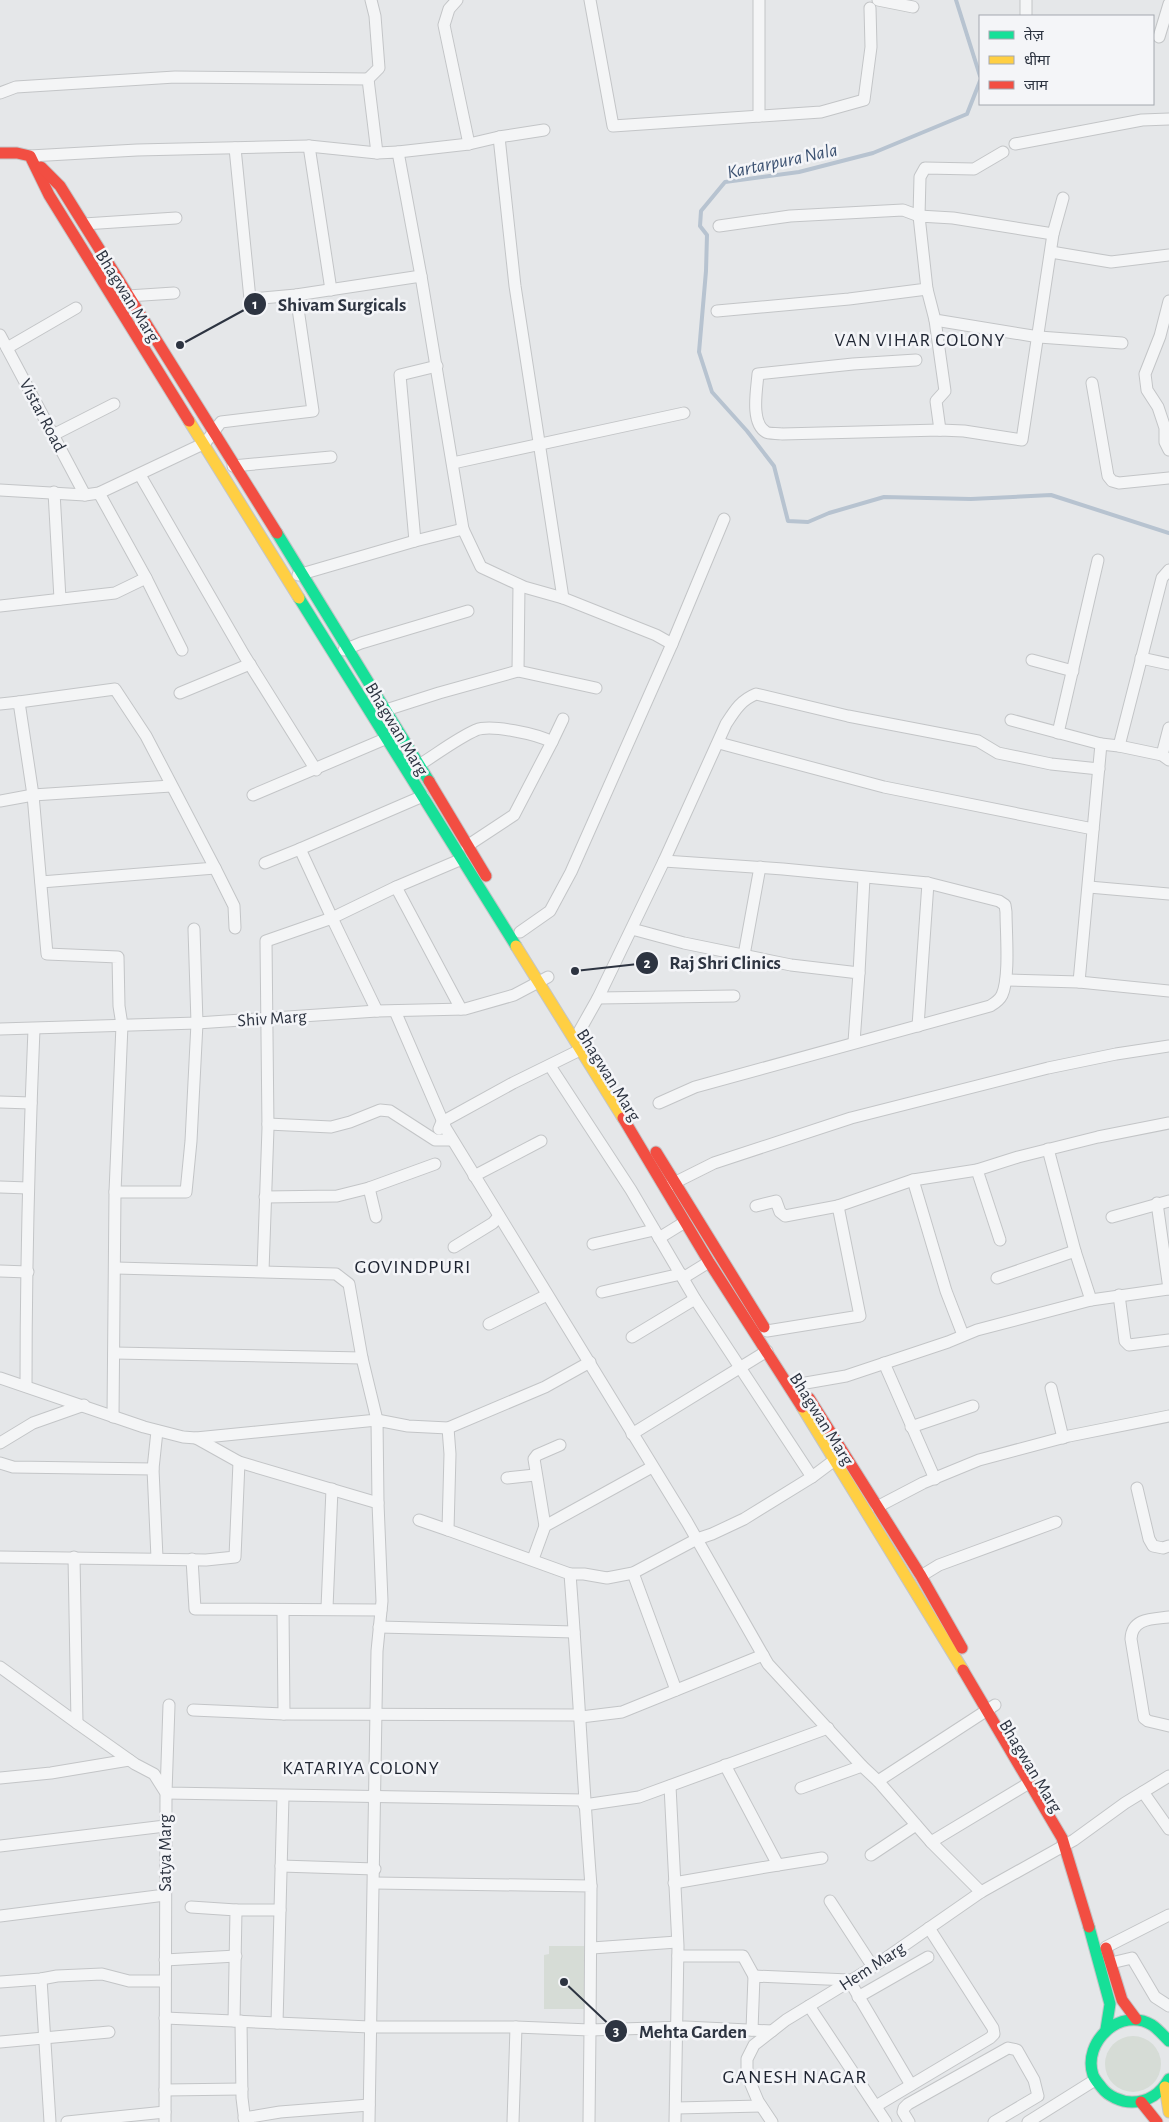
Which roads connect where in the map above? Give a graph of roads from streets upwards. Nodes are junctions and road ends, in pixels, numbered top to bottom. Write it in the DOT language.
graph roads {
  1 [pos="371,0"];
  2 [pos="457,0"];
  3 [pos="590,0"];
  4 [pos="759,0"];
  5 [pos="1026,0"];
  6 [pos="874,4"];
  7 [pos="1169,4"];
  8 [pos="913,6"];
  9 [pos="1026,15"];
  10 [pos="1160,37"];
  11 [pos="368,79"];
  12 [pos="0,93"];
  13 [pos="759,116"];
  14 [pos="1169,119"];
  15 [pos="544,130"];
  16 [pos="499,137"];
  17 [pos="469,144"];
  18 [pos="1015,144"];
  19 [pos="309,146"];
  20 [pos="235,148"];
  21 [pos="398,152"];
  22 [pos="1003,152"];
  23 [pos="0,153"];
  24 [pos="377,153"];
  25 [pos="30,156"];
  26 [pos="1063,198"];
  27 [pos="919,216"];
  28 [pos="176,218"];
  29 [pos="84,224"];
  30 [pos="719,226"];
  31 [pos="1053,234"];
  32 [pos="1051,252"];
  33 [pos="1169,255"];
  34 [pos="421,276"];
  35 [pos="927,289"];
  36 [pos="331,290"];
  37 [pos="174,293"];
  38 [pos="296,295"];
  39 [pos="128,296"];
  40 [pos="1169,300"];
  41 [pos="76,308"];
  42 [pos="717,311"];
  43 [pos="935,320"];
  44 [pos="0,335"];
  45 [pos="1164,335"];
  46 [pos="1039,336"];
  47 [pos="1122,343"];
  48 [pos="7,348"];
  49 [pos="916,360"];
  50 [pos="437,366"];
  51 [pos="1092,383"];
  52 [pos="114,404"];
  53 [pos="684,413"];
  54 [pos="940,430"];
  55 [pos="212,432"];
  56 [pos="53,435"];
  57 [pos="205,443"];
  58 [pos="539,445"];
  59 [pos="1168,445"];
  60 [pos="331,457"];
  61 [pos="453,463"];
  62 [pos="233,466"];
  63 [pos="140,475"];
  64 [pos="1169,478"];
  65 [pos="0,490"];
  66 [pos="54,492"];
  67 [pos="99,493"];
  68 [pos="85,495"];
  69 [pos="724,519"];
  70 [pos="463,529"];
  71 [pos="415,540"];
  72 [pos="1098,560"];
  73 [pos="1169,570"];
  74 [pos="301,574"];
  75 [pos="146,578"];
  76 [pos="289,578"];
  77 [pos="519,585"];
  78 [pos="563,598"];
  79 [pos="60,599"];
  80 [pos="0,606"];
  81 [pos="468,612"];
  82 [pos="672,644"];
  83 [pos="348,648"];
  84 [pos="182,650"];
  85 [pos="335,654"];
  86 [pos="1141,658"];
  87 [pos="1032,660"];
  88 [pos="250,664"];
  89 [pos="1169,664"];
  90 [pos="1073,670"];
  91 [pos="518,671"];
  92 [pos="596,688"];
  93 [pos="180,693"];
  94 [pos="19,702"];
  95 [pos="0,704"];
  96 [pos="386,710"];
  97 [pos="562,720"];
  98 [pos="1011,720"];
  99 [pos="1169,728"];
  100 [pos="399,733"];
  101 [pos="1058,734"];
  102 [pos="387,738"];
  103 [pos="552,742"];
  104 [pos="719,743"];
  105 [pos="1101,744"];
  106 [pos="1119,746"];
  107 [pos="1165,758"];
  108 [pos="419,765"];
  109 [pos="1099,769"];
  110 [pos="316,770"];
  111 [pos="171,786"];
  112 [pos="33,795"];
  113 [pos="253,795"];
  114 [pos="423,796"];
  115 [pos="0,801"];
  116 [pos="1093,829"];
  117 [pos="468,846"];
  118 [pos="300,850"];
  119 [pos="462,859"];
  120 [pos="664,861"];
  121 [pos="266,862"];
  122 [pos="760,867"];
  123 [pos="215,868"];
  124 [pos="864,878"];
  125 [pos="41,882"];
  126 [pos="928,883"];
  127 [pos="396,887"];
  128 [pos="1089,887"];
  129 [pos="1169,894"];
  130 [pos="332,918"];
  131 [pos="235,928"];
  132 [pos="194,929"];
  133 [pos="632,929"];
  134 [pos="520,932"];
  135 [pos="744,955"];
  136 [pos="859,973"];
  137 [pos="543,980"];
  138 [pos="1006,980"];
  139 [pos="1079,982"];
  140 [pos="1169,991"];
  141 [pos="734,996"];
  142 [pos="598,998"];
  143 [pos="461,1009"];
  144 [pos="377,1011"];
  145 [pos="395,1011"];
  146 [pos="268,1019"];
  147 [pos="197,1023"];
  148 [pos="122,1025"];
  149 [pos="918,1026"];
  150 [pos="34,1028"];
  151 [pos="0,1029"];
  152 [pos="580,1030"];
  153 [pos="854,1042"];
  154 [pos="1169,1046"];
  155 [pos="580,1050"];
  156 [pos="550,1066"];
  157 [pos="0,1102"];
  158 [pos="31,1103"];
  159 [pos="658,1103"];
  160 [pos="631,1121"];
  161 [pos="442,1122"];
  162 [pos="1169,1123"];
  163 [pos="268,1124"];
  164 [pos="436,1140"];
  165 [pos="452,1140"];
  166 [pos="542,1141"];
  167 [pos="1048,1149"];
  168 [pos="435,1164"];
  169 [pos="977,1170"];
  170 [pos="474,1176"];
  171 [pos="913,1180"];
  172 [pos="670,1186"];
  173 [pos="0,1187"];
  174 [pos="28,1188"];
  175 [pos="369,1188"];
  176 [pos="115,1192"];
  177 [pos="265,1197"];
  178 [pos="1163,1202"];
  179 [pos="756,1206"];
  180 [pos="838,1206"];
  181 [pos="499,1216"];
  182 [pos="376,1217"];
  183 [pos="1112,1217"];
  184 [pos="684,1222"];
  185 [pos="657,1234"];
  186 [pos="1000,1240"];
  187 [pos="593,1244"];
  188 [pos="454,1247"];
  189 [pos="1075,1251"];
  190 [pos="709,1262"];
  191 [pos="116,1268"];
  192 [pos="0,1271"];
  193 [pos="263,1271"];
  194 [pos="28,1272"];
  195 [pos="682,1276"];
  196 [pos="997,1278"];
  197 [pos="1169,1289"];
  198 [pos="602,1292"];
  199 [pos="547,1294"];
  200 [pos="1119,1295"];
  201 [pos="695,1299"];
  202 [pos="1090,1300"];
  203 [pos="489,1324"];
  204 [pos="767,1332"];
  205 [pos="963,1335"];
  206 [pos="632,1337"];
  207 [pos="1169,1340"];
  208 [pos="767,1351"];
  209 [pos="114,1354"];
  210 [pos="362,1358"];
  211 [pos="590,1362"];
  212 [pos="884,1363"];
  213 [pos="740,1368"];
  214 [pos="0,1378"];
  215 [pos="800,1384"];
  216 [pos="26,1386"];
  217 [pos="1051,1388"];
  218 [pos="84,1406"];
  219 [pos="973,1406"];
  220 [pos="1169,1416"];
  221 [pos="113,1417"];
  222 [pos="377,1420"];
  223 [pos="448,1428"];
  224 [pos="911,1428"];
  225 [pos="157,1430"];
  226 [pos="632,1434"];
  227 [pos="196,1438"];
  228 [pos="1063,1438"];
  229 [pos="0,1443"];
  230 [pos="560,1445"];
  231 [pos="843,1452"];
  232 [pos="239,1462"];
  233 [pos="834,1462"];
  234 [pos="0,1463"];
  235 [pos="652,1467"];
  236 [pos="153,1469"];
  237 [pos="535,1475"];
  238 [pos="812,1477"];
  239 [pos="507,1478"];
  240 [pos="935,1479"];
  241 [pos="1137,1488"];
  242 [pos="332,1489"];
  243 [pos="378,1503"];
  244 [pos="877,1507"];
  245 [pos="418,1520"];
  246 [pos="1056,1522"];
  247 [pos="544,1526"];
  248 [pos="448,1530"];
  249 [pos="697,1539"];
  250 [pos="1169,1546"];
  251 [pos="0,1557"];
  252 [pos="74,1557"];
  253 [pos="157,1558"];
  254 [pos="192,1559"];
  255 [pos="533,1559"];
  256 [pos="634,1573"];
  257 [pos="570,1574"];
  258 [pos="921,1576"];
  259 [pos="327,1608"];
  260 [pos="283,1610"];
  261 [pos="381,1610"];
  262 [pos="1169,1617"];
  263 [pos="379,1627"];
  264 [pos="574,1632"];
  265 [pos="763,1655"];
  266 [pos="0,1667"];
  267 [pos="676,1690"];
  268 [pos="169,1705"];
  269 [pos="991,1708"];
  270 [pos="193,1710"];
  271 [pos="284,1714"];
  272 [pos="376,1715"];
  273 [pos="580,1716"];
  274 [pos="77,1723"];
  275 [pos="1169,1726"];
  276 [pos="828,1728"];
  277 [pos="129,1760"];
  278 [pos="725,1766"];
  279 [pos="862,1766"];
  280 [pos="1169,1776"];
  281 [pos="0,1778"];
  282 [pos="878,1781"];
  283 [pos="1029,1783"];
  284 [pos="670,1786"];
  285 [pos="801,1788"];
  286 [pos="1143,1792"];
  287 [pos="166,1793"];
  288 [pos="283,1796"];
  289 [pos="375,1797"];
  290 [pos="584,1803"];
  291 [pos="916,1825"];
  292 [pos="165,1826"];
  293 [pos="1169,1829"];
  294 [pos="931,1842"];
  295 [pos="1070,1843"];
  296 [pos="0,1846"];
  297 [pos="871,1855"];
  298 [pos="822,1858"];
  299 [pos="778,1865"];
  300 [pos="281,1866"];
  301 [pos="374,1868"];
  302 [pos="674,1883"];
  303 [pos="374,1884"];
  304 [pos="591,1886"];
  305 [pos="981,1892"];
  306 [pos="165,1895"];
  307 [pos="830,1901"];
  308 [pos="191,1907"];
  309 [pos="236,1910"];
  310 [pos="280,1910"];
  311 [pos="1169,1915"];
  312 [pos="0,1916"];
  313 [pos="929,1928"];
  314 [pos="1128,1936"];
  315 [pos="677,1942"];
  316 [pos="1106,1947"];
  317 [pos="592,1948"];
  318 [pos="236,1956"];
  319 [pos="678,1956"];
  320 [pos="928,1958"];
  321 [pos="1132,1958"];
  322 [pos="165,1960"];
  323 [pos="1111,1963"];
  324 [pos="873,1967"];
  325 [pos="754,1976"];
  326 [pos="41,1979"];
  327 [pos="165,1980"];
  328 [pos="849,1980"];
  329 [pos="0,1982"];
  330 [pos="858,1997"];
  331 [pos="809,2006"];
  332 [pos="1169,2006"];
  333 [pos="165,2018"];
  334 [pos="1136,2019"];
  335 [pos="237,2021"];
  336 [pos="277,2023"];
  337 [pos="370,2027"];
  338 [pos="516,2027"];
  339 [pos="678,2028"];
  340 [pos="1165,2028"];
  341 [pos="1106,2029"];
  342 [pos="590,2030"];
  343 [pos="752,2030"];
  344 [pos="772,2031"];
  345 [pos="109,2032"];
  346 [pos="44,2037"];
  347 [pos="1169,2041"];
  348 [pos="0,2042"];
  349 [pos="1095,2080"];
  350 [pos="1167,2083"];
  351 [pos="911,2085"];
  352 [pos="242,2089"];
  353 [pos="165,2090"];
  354 [pos="1141,2102"];
  355 [pos="369,2105"];
  356 [pos="761,2106"];
  357 [pos="876,2106"];
  358 [pos="676,2108"];
  359 [pos="1169,2112"];
  360 [pos="165,2117"];
  361 [pos="245,2120"];
  362 [pos="50,2122"];
  363 [pos="67,2122"];
  364 [pos="369,2122"];
  365 [pos="513,2122"];
  366 [pos="589,2122"];
  367 [pos="675,2122"];
  368 [pos="772,2122"];
  369 [pos="886,2122"];
  370 [pos="909,2122"];
  371 [pos="994,2122"];
  372 [pos="1028,2122"];
  373 [pos="1157,2122"];
  1 -- 11 [label="street"];
  2 -- 17 [label="street"];
  3 -- 13 [label="street"];
  4 -- 13 [label="street"];
  5 -- 9 [label="street"];
  6 -- 8 [label="street"];
  6 -- 13 [label="street"];
  7 -- 10 [label="street"];
  11 -- 12 [label="street"];
  11 -- 24 [label="street"];
  14 -- 18 [label="street"];
  15 -- 16 [label="street"];
  16 -- 17 [label="street"];
  16 -- 58 [label="street"];
  17 -- 21 [label="street"];
  19 -- 20 [label="street"];
  19 -- 24 [label="street"];
  19 -- 36 [label="street"];
  20 -- 25 [label="street"];
  20 -- 38 [label="street"];
  21 -- 24 [label="street"];
  21 -- 34 [label="street"];
  22 -- 27 [label="street"];
  23 -- 25 [label="street"];
  25 -- 29 [label="street, Bhagwan Marg"];
  25 -- 57 [label="street, Bhagwan Marg"];
  26 -- 31 [label="street"];
  27 -- 30 [label="street"];
  27 -- 31 [label="street"];
  27 -- 35 [label="street"];
  28 -- 29 [label="street"];
  29 -- 39 [label="street, Bhagwan Marg"];
  31 -- 32 [label="street"];
  32 -- 33 [label="street"];
  32 -- 46 [label="street"];
  34 -- 36 [label="street"];
  34 -- 50 [label="street"];
  35 -- 42 [label="street"];
  35 -- 43 [label="street"];
  36 -- 38 [label="street"];
  37 -- 39 [label="street"];
  38 -- 55 [label="street"];
  39 -- 55 [label="street, Bhagwan Marg"];
  40 -- 45 [label="street"];
  41 -- 48 [label="street"];
  43 -- 46 [label="street"];
  43 -- 54 [label="street"];
  44 -- 48 [label="street, Vistar Road"];
  45 -- 59 [label="street"];
  46 -- 47 [label="street"];
  46 -- 54 [label="street"];
  48 -- 56 [label="street, Vistar Road"];
  49 -- 54 [label="street"];
  50 -- 61 [label="street"];
  50 -- 71 [label="street"];
  51 -- 64 [label="street"];
  52 -- 56 [label="street"];
  53 -- 58 [label="street"];
  55 -- 57 [label="street"];
  55 -- 62 [label="street, Bhagwan Marg"];
  56 -- 68 [label="street, Vistar Road"];
  57 -- 63 [label="street"];
  57 -- 76 [label="street, Bhagwan Marg"];
  58 -- 61 [label="street"];
  58 -- 78 [label="street"];
  60 -- 62 [label="street"];
  61 -- 70 [label="street"];
  62 -- 74 [label="street, Bhagwan Marg"];
  63 -- 67 [label="street"];
  63 -- 88 [label="street"];
  65 -- 66 [label="street"];
  66 -- 68 [label="street"];
  66 -- 79 [label="street"];
  67 -- 68 [label="street"];
  67 -- 75 [label="street"];
  69 -- 82 [label="street"];
  70 -- 71 [label="street"];
  70 -- 77 [label="street"];
  71 -- 74 [label="street"];
  72 -- 90 [label="street"];
  73 -- 86 [label="street"];
  74 -- 76 [label="street"];
  74 -- 83 [label="street, Bhagwan Marg"];
  75 -- 79 [label="street"];
  75 -- 84 [label="street"];
  76 -- 85 [label="street, Bhagwan Marg"];
  77 -- 78 [label="street"];
  77 -- 91 [label="street"];
  78 -- 82 [label="street"];
  79 -- 80 [label="street"];
  81 -- 83 [label="street"];
  82 -- 134 [label="street"];
  83 -- 85 [label="street"];
  83 -- 96 [label="street, Bhagwan Marg"];
  85 -- 102 [label="street, Bhagwan Marg"];
  86 -- 89 [label="street"];
  86 -- 106 [label="street"];
  87 -- 90 [label="street"];
  88 -- 93 [label="street"];
  88 -- 110 [label="street"];
  90 -- 101 [label="street"];
  91 -- 92 [label="street"];
  91 -- 96 [label="street"];
  94 -- 95 [label="street"];
  94 -- 111 [label="street"];
  94 -- 112 [label="street"];
  96 -- 100 [label="street, Bhagwan Marg"];
  97 -- 103 [label="street"];
  98 -- 101 [label="street"];
  99 -- 107 [label="street"];
  100 -- 102 [label="street"];
  100 -- 108 [label="street, Bhagwan Marg"];
  101 -- 105 [label="street"];
  102 -- 110 [label="street"];
  102 -- 114 [label="street, Bhagwan Marg"];
  103 -- 108 [label="street"];
  103 -- 117 [label="street"];
  104 -- 109 [label="street"];
  104 -- 116 [label="street"];
  104 -- 120 [label="street"];
  105 -- 106 [label="street"];
  105 -- 109 [label="street"];
  106 -- 107 [label="street"];
  108 -- 117 [label="street, Bhagwan Marg"];
  109 -- 116 [label="street"];
  110 -- 113 [label="street"];
  111 -- 112 [label="street"];
  111 -- 123 [label="street"];
  112 -- 115 [label="street"];
  112 -- 125 [label="street"];
  114 -- 118 [label="street"];
  114 -- 119 [label="street, Bhagwan Marg"];
  116 -- 128 [label="street"];
  117 -- 134 [label="street, Bhagwan Marg"];
  118 -- 121 [label="street"];
  118 -- 130 [label="street"];
  119 -- 127 [label="street"];
  119 -- 137 [label="street, Bhagwan Marg"];
  120 -- 122 [label="street"];
  120 -- 133 [label="street"];
  122 -- 124 [label="street"];
  122 -- 135 [label="street"];
  123 -- 125 [label="street"];
  123 -- 131 [label="street"];
  124 -- 126 [label="street"];
  124 -- 136 [label="street"];
  125 -- 148 [label="street"];
  126 -- 138 [label="street"];
  126 -- 149 [label="street"];
  127 -- 130 [label="street"];
  127 -- 143 [label="street"];
  128 -- 129 [label="street"];
  128 -- 139 [label="street"];
  130 -- 144 [label="street"];
  130 -- 146 [label="street"];
  132 -- 147 [label="street"];
  133 -- 135 [label="street"];
  133 -- 142 [label="street"];
  134 -- 137 [label="street, Bhagwan Marg"];
  135 -- 136 [label="street"];
  136 -- 153 [label="street"];
  137 -- 143 [label="street, Shiv Marg"];
  137 -- 152 [label="street, Bhagwan Marg"];
  137 -- 155 [label="street, Bhagwan Marg"];
  138 -- 139 [label="street"];
  138 -- 149 [label="street"];
  139 -- 140 [label="street"];
  141 -- 142 [label="street"];
  142 -- 152 [label="street"];
  143 -- 145 [label="street, Shiv Marg"];
  144 -- 145 [label="street, Shiv Marg"];
  144 -- 146 [label="street, Shiv Marg"];
  145 -- 161 [label="street"];
  146 -- 147 [label="street, Shiv Marg"];
  146 -- 163 [label="street"];
  147 -- 148 [label="street, Shiv Marg"];
  147 -- 176 [label="street"];
  148 -- 150 [label="street, Shiv Marg"];
  148 -- 176 [label="street"];
  149 -- 153 [label="street"];
  150 -- 151 [label="street, Shiv Marg"];
  150 -- 158 [label="street"];
  152 -- 160 [label="street, Bhagwan Marg"];
  153 -- 159 [label="street"];
  154 -- 172 [label="street"];
  155 -- 156 [label="street"];
  155 -- 160 [label="street, Bhagwan Marg"];
  156 -- 161 [label="street"];
  156 -- 185 [label="street"];
  157 -- 158 [label="street"];
  158 -- 174 [label="street"];
  160 -- 172 [label="street, Bhagwan Marg"];
  161 -- 164 [label="street"];
  161 -- 165 [label="street"];
  162 -- 167 [label="street"];
  163 -- 164 [label="street"];
  163 -- 177 [label="street"];
  164 -- 165 [label="street"];
  165 -- 170 [label="street"];
  166 -- 170 [label="street"];
  167 -- 169 [label="street"];
  167 -- 189 [label="street"];
  168 -- 175 [label="street"];
  169 -- 171 [label="street"];
  169 -- 186 [label="street"];
  170 -- 181 [label="street"];
  171 -- 180 [label="street"];
  171 -- 205 [label="street"];
  172 -- 184 [label="street, Bhagwan Marg"];
  172 -- 204 [label="street, Bhagwan Marg"];
  173 -- 174 [label="street"];
  174 -- 194 [label="street"];
  175 -- 177 [label="street"];
  175 -- 182 [label="street"];
  176 -- 191 [label="street"];
  177 -- 193 [label="street"];
  178 -- 183 [label="street"];
  178 -- 197 [label="street"];
  179 -- 180 [label="street"];
  180 -- 204 [label="street"];
  181 -- 188 [label="street"];
  181 -- 199 [label="street"];
  184 -- 185 [label="street"];
  184 -- 190 [label="street, Bhagwan Marg"];
  185 -- 187 [label="street"];
  185 -- 195 [label="street"];
  189 -- 196 [label="street"];
  189 -- 202 [label="street"];
  190 -- 195 [label="street"];
  190 -- 208 [label="street, Bhagwan Marg"];
  191 -- 193 [label="street"];
  191 -- 209 [label="street"];
  192 -- 194 [label="street"];
  193 -- 210 [label="street"];
  194 -- 216 [label="street"];
  195 -- 198 [label="street"];
  195 -- 201 [label="street"];
  197 -- 200 [label="street"];
  199 -- 203 [label="street"];
  199 -- 211 [label="street"];
  200 -- 202 [label="street"];
  200 -- 207 [label="street"];
  201 -- 206 [label="street"];
  201 -- 213 [label="street"];
  202 -- 205 [label="street"];
  204 -- 215 [label="street, Bhagwan Marg"];
  205 -- 212 [label="street"];
  208 -- 213 [label="street"];
  208 -- 233 [label="street, Bhagwan Marg"];
  209 -- 210 [label="street"];
  209 -- 221 [label="street"];
  210 -- 222 [label="street"];
  211 -- 223 [label="street"];
  211 -- 226 [label="street"];
  212 -- 215 [label="street"];
  212 -- 224 [label="street"];
  213 -- 226 [label="street"];
  213 -- 238 [label="street"];
  214 -- 216 [label="street"];
  215 -- 231 [label="street, Bhagwan Marg"];
  216 -- 218 [label="street"];
  217 -- 228 [label="street"];
  218 -- 221 [label="street"];
  218 -- 229 [label="street"];
  219 -- 224 [label="street"];
  220 -- 228 [label="street"];
  221 -- 225 [label="street"];
  222 -- 223 [label="street"];
  222 -- 227 [label="street"];
  222 -- 243 [label="street"];
  223 -- 248 [label="street"];
  224 -- 240 [label="street"];
  225 -- 227 [label="street"];
  225 -- 236 [label="street"];
  226 -- 235 [label="street"];
  227 -- 232 [label="street"];
  228 -- 240 [label="street"];
  230 -- 237 [label="street"];
  231 -- 233 [label="street"];
  231 -- 244 [label="street, Bhagwan Marg"];
  232 -- 242 [label="street"];
  232 -- 254 [label="street"];
  233 -- 238 [label="street"];
  233 -- 269 [label="street, Bhagwan Marg"];
  234 -- 236 [label="street"];
  235 -- 247 [label="street"];
  235 -- 249 [label="street"];
  236 -- 253 [label="street"];
  237 -- 239 [label="street"];
  237 -- 247 [label="street"];
  238 -- 249 [label="street"];
  240 -- 244 [label="street"];
  241 -- 250 [label="street"];
  242 -- 243 [label="street"];
  242 -- 259 [label="street"];
  243 -- 261 [label="street"];
  244 -- 258 [label="street, Bhagwan Marg"];
  245 -- 248 [label="street"];
  246 -- 258 [label="street"];
  247 -- 255 [label="street"];
  248 -- 255 [label="street"];
  249 -- 256 [label="street"];
  249 -- 265 [label="street"];
  251 -- 252 [label="street"];
  252 -- 253 [label="street"];
  252 -- 274 [label="street"];
  253 -- 254 [label="street"];
  254 -- 260 [label="street"];
  255 -- 257 [label="street"];
  256 -- 257 [label="street"];
  256 -- 267 [label="street"];
  257 -- 264 [label="street"];
  258 -- 269 [label="street, Bhagwan Marg"];
  259 -- 260 [label="street"];
  259 -- 261 [label="street"];
  260 -- 271 [label="street"];
  261 -- 263 [label="street"];
  262 -- 275 [label="street"];
  263 -- 264 [label="street"];
  263 -- 272 [label="street"];
  264 -- 273 [label="street"];
  265 -- 267 [label="street"];
  265 -- 276 [label="street"];
  266 -- 274 [label="street, Satya Marg"];
  267 -- 273 [label="street"];
  268 -- 287 [label="street"];
  269 -- 282 [label="street"];
  269 -- 283 [label="street, Bhagwan Marg"];
  269 -- 295 [label="street, Bhagwan Marg"];
  270 -- 271 [label="street"];
  271 -- 272 [label="street"];
  272 -- 273 [label="street"];
  272 -- 289 [label="street"];
  273 -- 290 [label="street"];
  274 -- 277 [label="street, Satya Marg"];
  276 -- 278 [label="street"];
  276 -- 279 [label="street"];
  277 -- 281 [label="street"];
  277 -- 287 [label="street, Satya Marg"];
  278 -- 284 [label="street"];
  278 -- 299 [label="street"];
  279 -- 282 [label="street"];
  279 -- 285 [label="street"];
  280 -- 286 [label="street, Hem Marg"];
  282 -- 291 [label="street"];
  283 -- 294 [label="street"];
  283 -- 295 [label="street, Bhagwan Marg"];
  284 -- 290 [label="street"];
  284 -- 302 [label="street"];
  286 -- 293 [label="street"];
  286 -- 295 [label="street, Hem Marg"];
  287 -- 288 [label="street"];
  287 -- 292 [label="street, Satya Marg"];
  288 -- 289 [label="street"];
  288 -- 300 [label="street"];
  289 -- 290 [label="street"];
  289 -- 301 [label="street"];
  290 -- 304 [label="street"];
  291 -- 294 [label="street"];
  291 -- 297 [label="street"];
  292 -- 296 [label="street"];
  292 -- 306 [label="street, Satya Marg"];
  294 -- 305 [label="street"];
  295 -- 305 [label="street, Hem Marg"];
  295 -- 316 [label="street, Bhagwan Marg"];
  295 -- 341 [label="street, Bhagwan Marg"];
  298 -- 299 [label="street"];
  299 -- 302 [label="street"];
  300 -- 301 [label="street"];
  300 -- 310 [label="street"];
  301 -- 303 [label="street"];
  302 -- 315 [label="street"];
  303 -- 304 [label="street"];
  303 -- 337 [label="street"];
  304 -- 317 [label="street"];
  305 -- 313 [label="street, Hem Marg"];
  306 -- 312 [label="street"];
  306 -- 322 [label="street, Satya Marg"];
  307 -- 324 [label="street"];
  308 -- 309 [label="street"];
  309 -- 310 [label="street"];
  309 -- 318 [label="street"];
  310 -- 336 [label="street"];
  311 -- 314 [label="street"];
  313 -- 324 [label="street, Hem Marg"];
  313 -- 351 [label="street"];
  314 -- 316 [label="street"];
  314 -- 321 [label="street"];
  315 -- 317 [label="street"];
  315 -- 319 [label="street"];
  316 -- 323 [label="street, Bhagwan Marg"];
  317 -- 342 [label="street"];
  318 -- 322 [label="street"];
  318 -- 335 [label="street"];
  319 -- 325 [label="street"];
  319 -- 339 [label="street"];
  320 -- 330 [label="street"];
  321 -- 323 [label="street"];
  321 -- 332 [label="street"];
  322 -- 327 [label="street, Satya Marg"];
  323 -- 334 [label="street, Bhagwan Marg"];
  324 -- 328 [label="street, Hem Marg"];
  325 -- 328 [label="street"];
  325 -- 343 [label="street"];
  326 -- 327 [label="street"];
  326 -- 329 [label="street"];
  326 -- 346 [label="street"];
  327 -- 333 [label="street, Satya Marg"];
  328 -- 330 [label="street"];
  328 -- 331 [label="street, Hem Marg"];
  330 -- 351 [label="street"];
  331 -- 344 [label="street, Hem Marg"];
  331 -- 357 [label="street"];
  333 -- 335 [label="street"];
  333 -- 353 [label="street, Satya Marg"];
  334 -- 340 [label="street"];
  334 -- 341 [label="street"];
  335 -- 336 [label="street"];
  335 -- 352 [label="street"];
  336 -- 337 [label="street"];
  337 -- 338 [label="street"];
  337 -- 355 [label="street"];
  338 -- 342 [label="street"];
  338 -- 365 [label="street"];
  339 -- 342 [label="street"];
  339 -- 343 [label="street"];
  339 -- 358 [label="street"];
  340 -- 347 [label="street"];
  341 -- 349 [label="street"];
  342 -- 366 [label="street"];
  343 -- 344 [label="street"];
  344 -- 356 [label="street, Hem Marg"];
  345 -- 346 [label="street"];
  346 -- 348 [label="street"];
  346 -- 362 [label="street"];
  349 -- 354 [label="street"];
  349 -- 372 [label="street"];
  350 -- 354 [label="street"];
  350 -- 359 [label="street"];
  351 -- 357 [label="street"];
  352 -- 353 [label="street"];
  352 -- 361 [label="street"];
  353 -- 360 [label="street, Satya Marg"];
  354 -- 373 [label="street"];
  355 -- 361 [label="street"];
  355 -- 364 [label="street"];
  356 -- 358 [label="street"];
  356 -- 368 [label="street, Hem Marg"];
  357 -- 369 [label="street"];
  358 -- 367 [label="street"];
  360 -- 363 [label="street"];
  370 -- 371 [label="street"];
}
